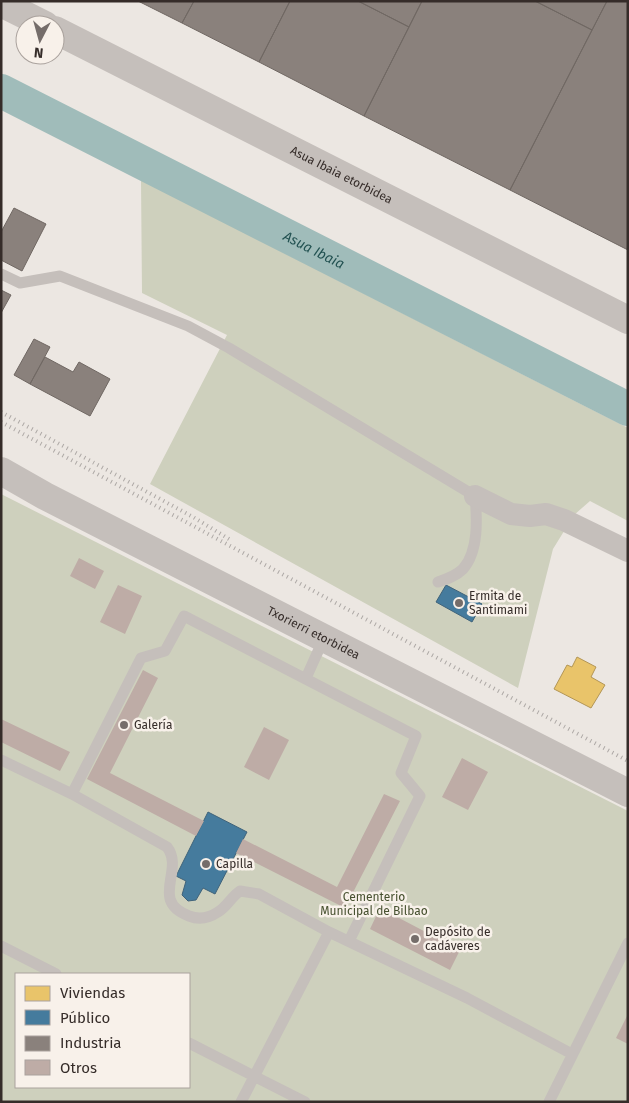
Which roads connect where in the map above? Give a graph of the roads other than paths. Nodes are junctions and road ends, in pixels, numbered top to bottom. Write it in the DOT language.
graph roads {
  1 [pos="1,3"];
  2 [pos="25,15"];
  3 [pos="65,35"];
  4 [pos="1,274"];
  5 [pos="628,320"];
  6 [pos="1,471"];
  7 [pos="475,496"];
  8 [pos="628,551"];
  9 [pos="438,582"];
  10 [pos="324,638"];
  11 [pos="306,678"];
  12 [pos="1,760"];
  13 [pos="628,793"];
  14 [pos="72,794"];
  15 [pos="329,932"];
  16 [pos="349,941"];
  17 [pos="628,944"];
  18 [pos="1,946"];
  19 [pos="54,973"];
  20 [pos="190,1044"];
  21 [pos="572,1054"];
  22 [pos="254,1077"];
  23 [pos="241,1102"];
  24 [pos="305,1102"];
  25 [pos="549,1102"];
  1 -- 2 [label="street"];
  3 -- 5 [label="street, Asua Ibaia etorbidea"];
  4 -- 7 [label="lane"];
  6 -- 10 [label="street, Txorierri etorbidea"];
  7 -- 8 [label="street"];
  7 -- 9 [label="lane"];
  10 -- 11 [label="lane"];
  10 -- 13 [label="street, Txorierri etorbidea"];
  11 -- 14 [label="lane"];
  11 -- 16 [label="lane"];
  12 -- 14 [label="lane"];
  14 -- 15 [label="lane"];
  15 -- 16 [label="lane"];
  15 -- 22 [label="lane"];
  16 -- 21 [label="lane"];
  17 -- 21 [label="lane"];
  18 -- 19 [label="lane"];
  20 -- 22 [label="lane"];
  21 -- 25 [label="lane"];
  22 -- 23 [label="lane"];
  22 -- 24 [label="lane"];
}
